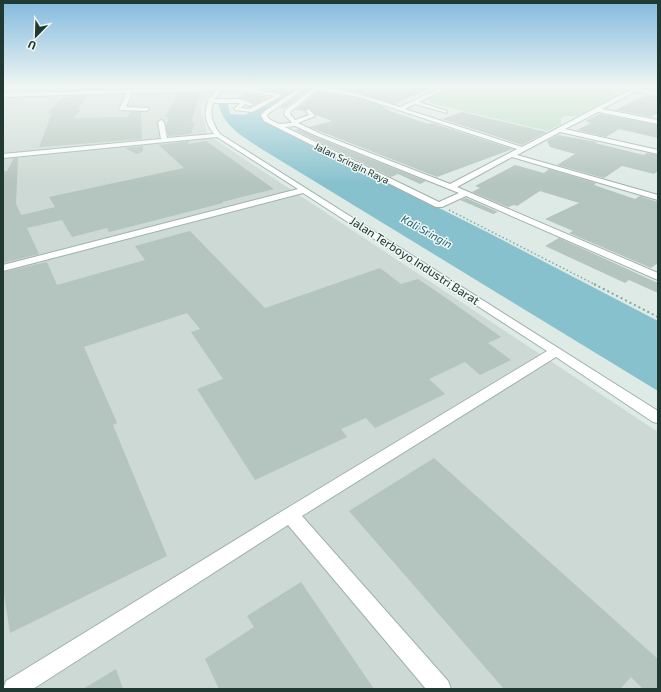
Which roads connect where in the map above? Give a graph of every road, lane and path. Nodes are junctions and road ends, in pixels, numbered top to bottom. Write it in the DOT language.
graph roads {
  1 [pos="210,119"];
  2 [pos="266,119"];
  3 [pos="292,119"];
  4 [pos="304,119"];
  5 [pos="432,119"];
  6 [pos="580,119"];
  7 [pos="644,119"];
  8 [pos="161,122"];
  9 [pos="658,122"];
  10 [pos="296,123"];
  11 [pos="278,126"];
  12 [pos="560,130"];
  13 [pos="218,135"];
  14 [pos="164,140"];
  15 [pos="523,149"];
  16 [pos="658,152"];
  17 [pos="3,156"];
  18 [pos="511,156"];
  19 [pos="450,187"];
  20 [pos="306,190"];
  21 [pos="466,193"];
  22 [pos="658,198"];
  23 [pos="439,205"];
  24 [pos="3,268"];
  25 [pos="656,274"];
  26 [pos="658,317"];
  27 [pos="556,350"];
  28 [pos="658,418"];
  29 [pos="290,515"];
  30 [pos="14,689"];
  31 [pos="440,689"];
  1 -- 13 [label="street"];
  2 -- 11 [label="street, Jalan Sringin Raya"];
  3 -- 10 [label="street"];
  4 -- 10 [label="street"];
  5 -- 15 [label="street"];
  6 -- 12 [label="street"];
  7 -- 9 [label="street"];
  8 -- 14 [label="street"];
  10 -- 11 [label="street"];
  10 -- 19 [label="street"];
  11 -- 23 [label="street, Jalan Sringin Raya"];
  12 -- 15 [label="street"];
  12 -- 16 [label="street"];
  13 -- 14 [label="street"];
  13 -- 20 [label="street, Jalan Terboyo Industri Barat"];
  14 -- 17 [label="street"];
  15 -- 18 [label="street"];
  18 -- 19 [label="street"];
  18 -- 22 [label="street"];
  19 -- 21 [label="street"];
  20 -- 24 [label="street"];
  20 -- 27 [label="street, Jalan Terboyo Industri Barat"];
  21 -- 23 [label="street"];
  21 -- 25 [label="street"];
  23 -- 26 [label="path"];
  27 -- 28 [label="street, Jalan Terboyo Industri Barat"];
  27 -- 29 [label="street"];
  29 -- 30 [label="street"];
  29 -- 31 [label="street"];
}
